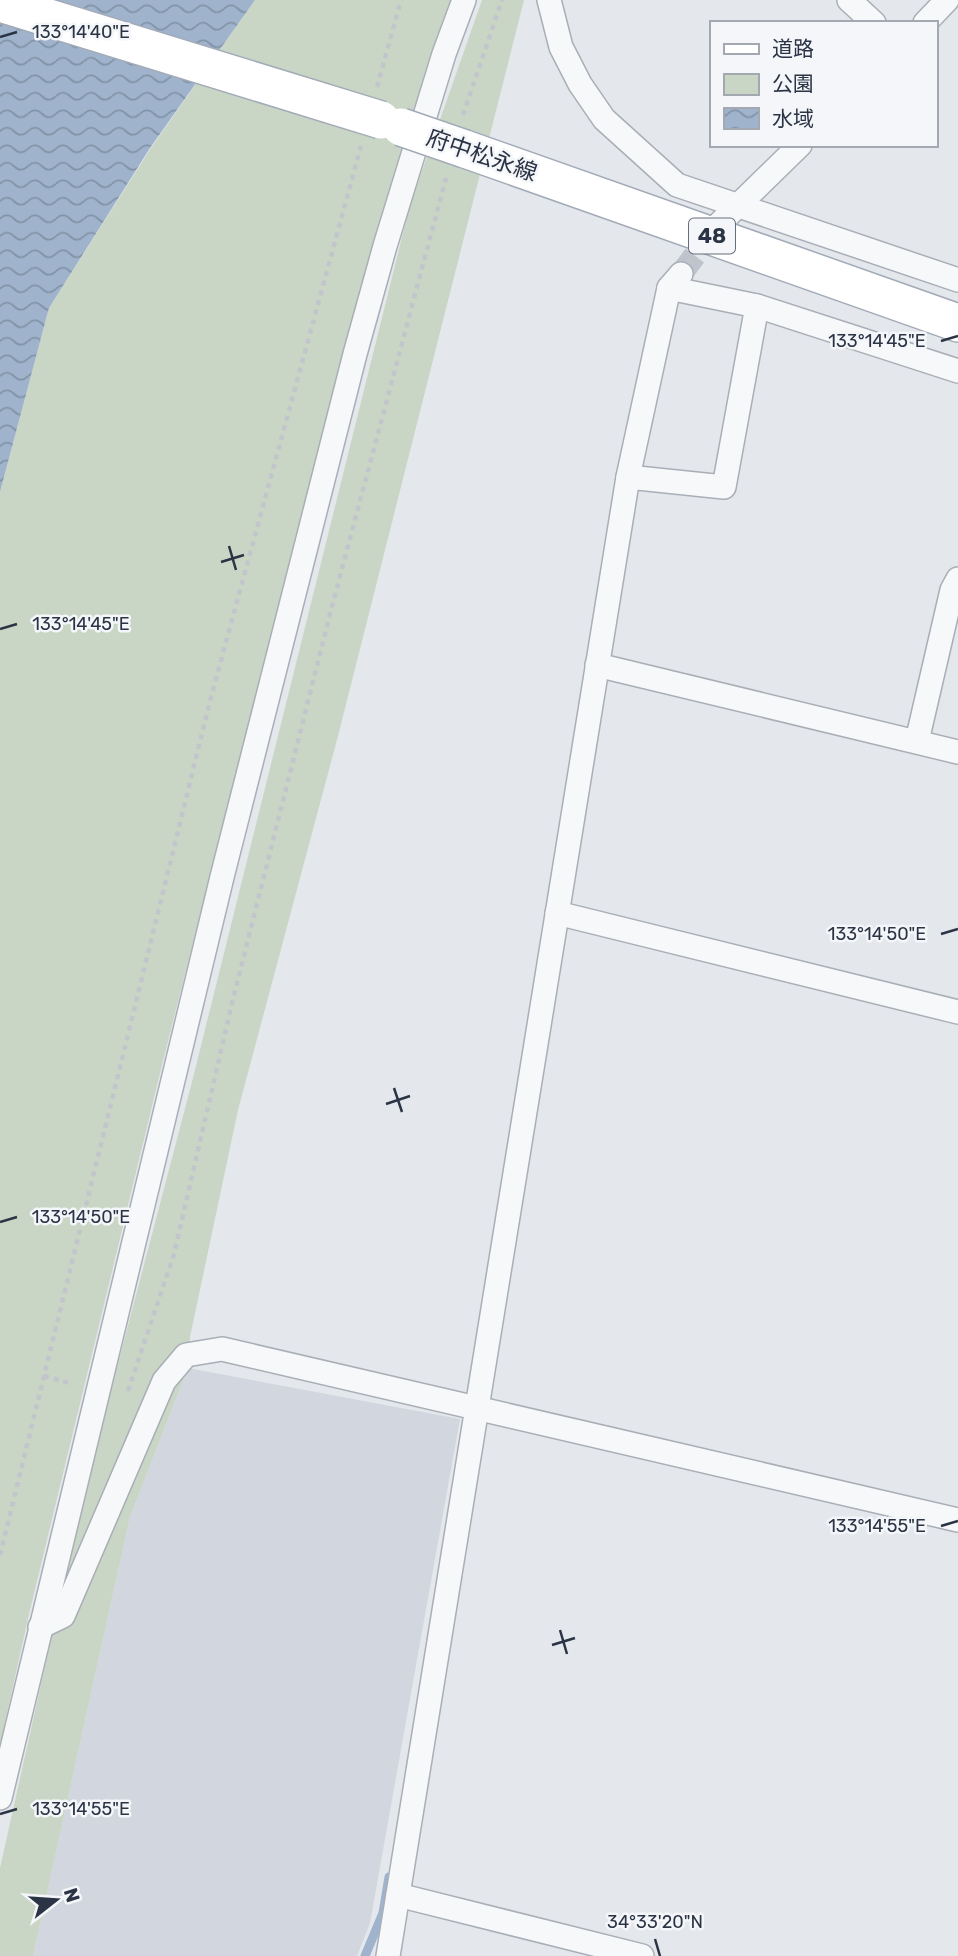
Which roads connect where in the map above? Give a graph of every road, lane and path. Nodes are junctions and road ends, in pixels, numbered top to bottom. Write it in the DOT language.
graph roads {
  1 [pos="401,0"];
  2 [pos="464,0"];
  3 [pos="502,0"];
  4 [pos="849,0"];
  5 [pos="947,0"];
  6 [pos="551,1"];
  7 [pos="0,3"];
  8 [pos="872,21"];
  9 [pos="927,21"];
  10 [pos="380,119"];
  11 [pos="798,147"];
  12 [pos="458,148"];
  13 [pos="738,205"];
  14 [pos="719,224"];
  15 [pos="958,279"];
  16 [pos="757,306"];
  17 [pos="958,323"];
  18 [pos="958,371"];
  19 [pos="628,477"];
  20 [pos="958,579"];
  21 [pos="597,665"];
  22 [pos="917,741"];
  23 [pos="958,752"];
  24 [pos="556,913"];
  25 [pos="958,1012"];
  26 [pos="127,1397"];
  27 [pos="476,1407"];
  28 [pos="958,1520"];
  29 [pos="0,1555"];
  30 [pos="40,1628"];
  31 [pos="0,1798"];
  32 [pos="398,1895"];
  33 [pos="388,1956"];
  34 [pos="642,1956"];
  1 -- 10 [label="path"];
  2 -- 30 [label="street"];
  3 -- 12 [label="path"];
  4 -- 8 [label="street"];
  5 -- 9 [label="street"];
  6 -- 13 [label="street"];
  7 -- 10 [label="main road, 府中松永線 / 48, bridge"];
  10 -- 12 [label="main road, 府中松永線 / 48, bridge"];
  10 -- 29 [label="path"];
  11 -- 13 [label="street"];
  12 -- 17 [label="main road, 府中松永線 / 48"];
  12 -- 26 [label="path"];
  13 -- 14 [label="street"];
  13 -- 15 [label="street"];
  16 -- 18 [label="street"];
  16 -- 19 [label="street"];
  16 -- 19 [label="street"];
  19 -- 21 [label="street"];
  20 -- 22 [label="street"];
  21 -- 22 [label="street"];
  21 -- 24 [label="street"];
  22 -- 23 [label="street"];
  24 -- 25 [label="street"];
  24 -- 27 [label="street"];
  27 -- 28 [label="street"];
  27 -- 30 [label="street"];
  27 -- 32 [label="street"];
  30 -- 31 [label="street"];
  32 -- 33 [label="street"];
  32 -- 34 [label="street"];
}
